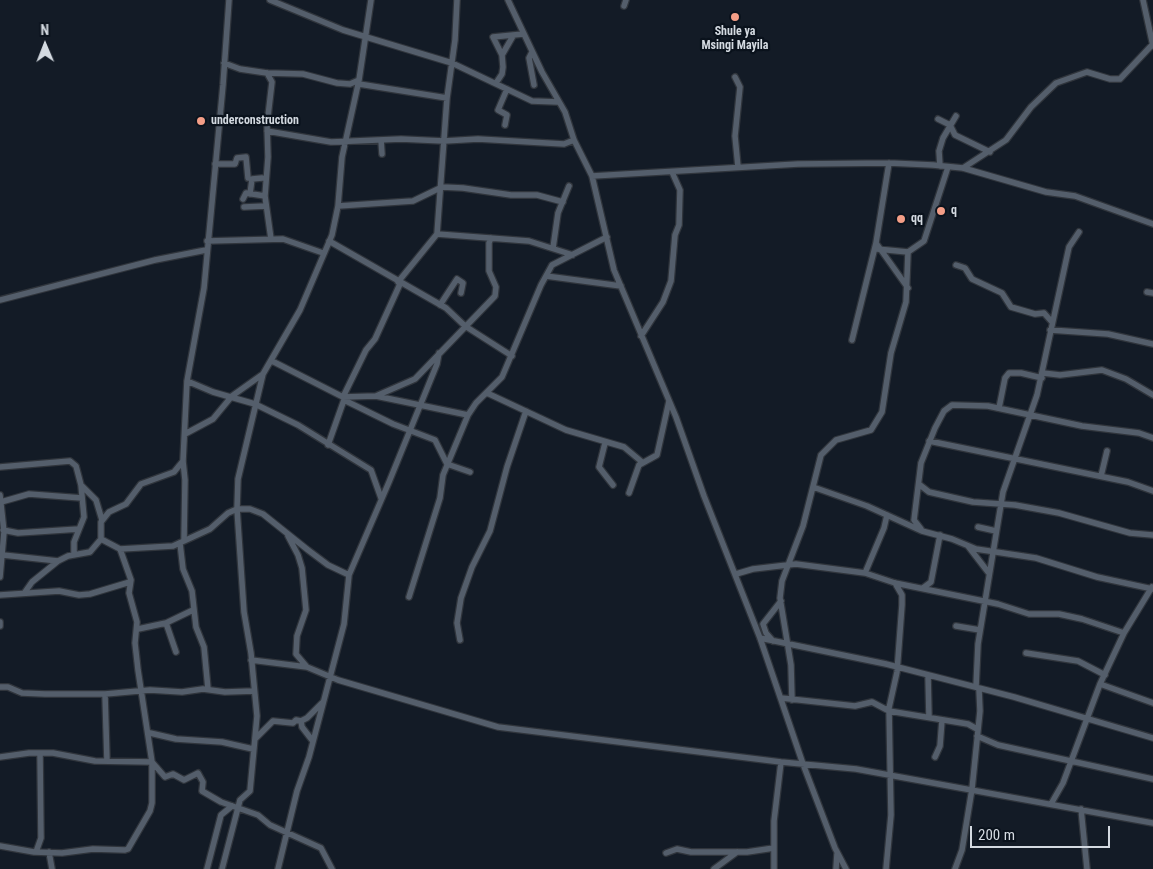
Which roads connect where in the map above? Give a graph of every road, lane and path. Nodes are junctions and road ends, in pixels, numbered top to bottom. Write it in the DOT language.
graph roads {
  1 [pos="228,0"];
  2 [pos="270,0"];
  3 [pos="371,0"];
  4 [pos="457,0"];
  5 [pos="508,0"];
  6 [pos="1143,0"];
  7 [pos="524,34"];
  8 [pos="514,35"];
  9 [pos="365,38"];
  10 [pos="1153,45"];
  11 [pos="532,52"];
  12 [pos="502,55"];
  13 [pos="224,63"];
  14 [pos="452,63"];
  15 [pos="267,73"];
  16 [pos="735,76"];
  17 [pos="359,82"];
  18 [pos="496,83"];
  19 [pos="534,85"];
  20 [pos="507,89"];
  21 [pos="446,98"];
  22 [pos="558,102"];
  23 [pos="956,116"];
  24 [pos="938,119"];
  25 [pos="505,125"];
  26 [pos="950,125"];
  27 [pos="267,131"];
  28 [pos="381,140"];
  29 [pos="574,140"];
  30 [pos="346,141"];
  31 [pos="444,141"];
  32 [pos="990,152"];
  33 [pos="382,154"];
  34 [pos="889,163"];
  35 [pos="215,164"];
  36 [pos="940,166"];
  37 [pos="738,167"];
  38 [pos="948,167"];
  39 [pos="963,168"];
  40 [pos="672,172"];
  41 [pos="592,176"];
  42 [pos="248,178"];
  43 [pos="262,178"];
  44 [pos="569,186"];
  45 [pos="442,187"];
  46 [pos="250,194"];
  47 [pos="265,196"];
  48 [pos="243,199"];
  49 [pos="563,202"];
  50 [pos="266,206"];
  51 [pos="338,206"];
  52 [pos="244,207"];
  53 [pos="1153,224"];
  54 [pos="1079,232"];
  55 [pos="437,234"];
  56 [pos="491,238"];
  57 [pos="607,238"];
  58 [pos="271,239"];
  59 [pos="329,241"];
  60 [pos="207,242"];
  61 [pos="877,246"];
  62 [pos="553,248"];
  63 [pos="206,250"];
  64 [pos="908,252"];
  65 [pos="323,253"];
  66 [pos="572,255"];
  67 [pos="956,265"];
  68 [pos="546,276"];
  69 [pos="399,283"];
  70 [pos="621,286"];
  71 [pos="908,288"];
  72 [pos="461,293"];
  73 [pos="0,300"];
  74 [pos="440,305"];
  75 [pos="1052,322"];
  76 [pos="465,326"];
  77 [pos="1050,330"];
  78 [pos="641,336"];
  79 [pos="852,340"];
  80 [pos="1153,344"];
  81 [pos="439,353"];
  82 [pos="512,356"];
  83 [pos="272,361"];
  84 [pos="263,374"];
  85 [pos="1042,375"];
  86 [pos="187,381"];
  87 [pos="488,393"];
  88 [pos="1153,395"];
  89 [pos="232,396"];
  90 [pos="376,396"];
  91 [pos="344,398"];
  92 [pos="669,401"];
  93 [pos="255,404"];
  94 [pos="419,404"];
  95 [pos="999,408"];
  96 [pos="526,411"];
  97 [pos="468,415"];
  98 [pos="1030,415"];
  99 [pos="410,430"];
  100 [pos="185,434"];
  101 [pos="1153,438"];
  102 [pos="929,441"];
  103 [pos="606,443"];
  104 [pos="328,445"];
  105 [pos="1107,451"];
  106 [pos="1016,460"];
  107 [pos="183,461"];
  108 [pos="642,462"];
  109 [pos="447,464"];
  110 [pos="0,467"];
  111 [pos="470,472"];
  112 [pos="1100,476"];
  113 [pos="81,485"];
  114 [pos="920,485"];
  115 [pos="613,486"];
  116 [pos="813,488"];
  117 [pos="1153,491"];
  118 [pos="630,493"];
  119 [pos="0,495"];
  120 [pos="82,498"];
  121 [pos="381,498"];
  122 [pos="1,502"];
  123 [pos="1000,504"];
  124 [pos="237,509"];
  125 [pos="887,515"];
  126 [pos="102,520"];
  127 [pos="978,527"];
  128 [pos="2,529"];
  129 [pos="79,529"];
  130 [pos="922,530"];
  131 [pos="996,531"];
  132 [pos="286,533"];
  133 [pos="940,535"];
  134 [pos="1153,535"];
  135 [pos="101,539"];
  136 [pos="182,542"];
  137 [pos="968,546"];
  138 [pos="120,549"];
  139 [pos="992,550"];
  140 [pos="74,554"];
  141 [pos="3,556"];
  142 [pos="58,561"];
  143 [pos="790,566"];
  144 [pos="988,572"];
  145 [pos="865,573"];
  146 [pos="349,574"];
  147 [pos="736,574"];
  148 [pos="0,577"];
  149 [pos="130,582"];
  150 [pos="894,583"];
  151 [pos="914,587"];
  152 [pos="923,588"];
  153 [pos="1152,588"];
  154 [pos="27,592"];
  155 [pos="0,595"];
  156 [pos="902,595"];
  157 [pos="409,597"];
  158 [pos="781,601"];
  159 [pos="984,602"];
  160 [pos="192,610"];
  161 [pos="0,622"];
  162 [pos="166,623"];
  163 [pos="0,626"];
  164 [pos="956,626"];
  165 [pos="138,629"];
  166 [pos="980,630"];
  167 [pos="1124,633"];
  168 [pos="760,638"];
  169 [pos="460,640"];
  170 [pos="774,642"];
  171 [pos="788,644"];
  172 [pos="176,652"];
  173 [pos="1026,653"];
  174 [pos="296,654"];
  175 [pos="251,660"];
  176 [pos="290,664"];
  177 [pos="307,667"];
  178 [pos="897,667"];
  179 [pos="928,675"];
  180 [pos="1105,675"];
  181 [pos="331,676"];
  182 [pos="1100,684"];
  183 [pos="0,687"];
  184 [pos="978,688"];
  185 [pos="208,689"];
  186 [pos="254,691"];
  187 [pos="141,692"];
  188 [pos="105,694"];
  189 [pos="781,698"];
  190 [pos="792,700"];
  191 [pos="322,703"];
  192 [pos="1153,703"];
  193 [pos="889,711"];
  194 [pos="928,717"];
  195 [pos="1086,718"];
  196 [pos="942,720"];
  197 [pos="301,721"];
  198 [pos="977,732"];
  199 [pos="150,733"];
  200 [pos="1153,738"];
  201 [pos="255,739"];
  202 [pos="312,740"];
  203 [pos="252,749"];
  204 [pos="40,753"];
  205 [pos="0,757"];
  206 [pos="935,757"];
  207 [pos="107,761"];
  208 [pos="1071,761"];
  209 [pos="152,762"];
  210 [pos="781,762"];
  211 [pos="803,764"];
  212 [pos="892,774"];
  213 [pos="1153,779"];
  214 [pos="972,789"];
  215 [pos="1050,804"];
  216 [pos="232,806"];
  217 [pos="238,809"];
  218 [pos="1081,809"];
  219 [pos="1153,823"];
  220 [pos="287,832"];
  221 [pos="0,846"];
  222 [pos="774,848"];
  223 [pos="837,851"];
  224 [pos="36,852"];
  225 [pos="49,852"];
  226 [pos="737,852"];
  227 [pos="666,853"];
  228 [pos="52,869"];
  229 [pos="207,869"];
  230 [pos="222,869"];
  231 [pos="278,869"];
  232 [pos="332,869"];
  233 [pos="714,869"];
  234 [pos="774,869"];
  235 [pos="836,869"];
  236 [pos="846,869"];
  237 [pos="886,869"];
  238 [pos="956,869"];
  239 [pos="1087,869"];
  1 -- 13 [label="street"];
  2 -- 9 [label="street"];
  3 -- 9 [label="street"];
  4 -- 14 [label="street"];
  5 -- 7 [label="street"];
  6 -- 10 [label="street"];
  7 -- 8 [label="street"];
  7 -- 11 [label="street"];
  8 -- 12 [label="street"];
  8 -- 12 [label="street"];
  9 -- 14 [label="street"];
  9 -- 17 [label="street"];
  10 -- 32 [label="street"];
  11 -- 19 [label="street"];
  11 -- 22 [label="street"];
  12 -- 18 [label="street"];
  13 -- 15 [label="street"];
  13 -- 35 [label="street"];
  14 -- 18 [label="street"];
  14 -- 21 [label="street"];
  15 -- 17 [label="street"];
  15 -- 27 [label="street"];
  16 -- 37 [label="street"];
  17 -- 21 [label="street"];
  17 -- 30 [label="street"];
  18 -- 20 [label="street"];
  20 -- 22 [label="street"];
  20 -- 25 [label="street"];
  21 -- 31 [label="street"];
  22 -- 29 [label="street"];
  23 -- 26 [label="street"];
  24 -- 26 [label="street"];
  26 -- 32 [label="street"];
  26 -- 36 [label="street"];
  27 -- 30 [label="street"];
  27 -- 47 [label="street"];
  28 -- 30 [label="street"];
  28 -- 31 [label="street"];
  28 -- 33 [label="street"];
  29 -- 31 [label="street"];
  29 -- 41 [label="street"];
  30 -- 51 [label="street"];
  31 -- 45 [label="street"];
  32 -- 39 [label="street"];
  34 -- 36 [label="street"];
  34 -- 37 [label="street"];
  34 -- 61 [label="street"];
  35 -- 42 [label="street"];
  35 -- 60 [label="street"];
  36 -- 38 [label="street"];
  37 -- 40 [label="street"];
  38 -- 39 [label="street"];
  38 -- 64 [label="street"];
  39 -- 53 [label="street"];
  40 -- 41 [label="street"];
  40 -- 78 [label="street"];
  41 -- 57 [label="street"];
  43 -- 46 [label="street"];
  44 -- 49 [label="street"];
  45 -- 49 [label="street"];
  45 -- 51 [label="street"];
  45 -- 55 [label="street"];
  46 -- 47 [label="street"];
  46 -- 48 [label="street"];
  47 -- 50 [label="street"];
  49 -- 62 [label="street"];
  50 -- 52 [label="street"];
  50 -- 58 [label="street"];
  51 -- 59 [label="street"];
  54 -- 75 [label="street"];
  55 -- 56 [label="street"];
  55 -- 69 [label="street"];
  56 -- 62 [label="street"];
  56 -- 76 [label="street"];
  57 -- 66 [label="street"];
  57 -- 70 [label="street"];
  58 -- 60 [label="street"];
  58 -- 65 [label="street"];
  59 -- 65 [label="street"];
  59 -- 69 [label="street"];
  60 -- 63 [label="street"];
  61 -- 64 [label="street"];
  61 -- 71 [label="street"];
  61 -- 79 [label="street"];
  62 -- 66 [label="street"];
  63 -- 73 [label="street"];
  63 -- 86 [label="street"];
  64 -- 71 [label="street"];
  65 -- 83 [label="street"];
  66 -- 68 [label="street"];
  67 -- 75 [label="street"];
  68 -- 70 [label="street"];
  68 -- 82 [label="street"];
  69 -- 74 [label="street"];
  69 -- 91 [label="street"];
  70 -- 78 [label="street"];
  71 -- 116 [label="street"];
  72 -- 74 [label="street"];
  74 -- 76 [label="street"];
  75 -- 77 [label="street"];
  76 -- 81 [label="street"];
  76 -- 82 [label="street"];
  77 -- 80 [label="street"];
  77 -- 85 [label="street"];
  78 -- 92 [label="street"];
  81 -- 90 [label="street"];
  81 -- 94 [label="street"];
  82 -- 87 [label="street"];
  83 -- 84 [label="street"];
  83 -- 91 [label="street"];
  84 -- 89 [label="street"];
  84 -- 93 [label="street"];
  85 -- 88 [label="street"];
  85 -- 95 [label="street"];
  85 -- 98 [label="street"];
  86 -- 89 [label="street"];
  86 -- 100 [label="street"];
  87 -- 96 [label="street"];
  87 -- 97 [label="street"];
  89 -- 93 [label="street"];
  89 -- 100 [label="street"];
  90 -- 91 [label="street"];
  90 -- 94 [label="street"];
  91 -- 99 [label="street"];
  91 -- 104 [label="street"];
  92 -- 108 [label="street"];
  92 -- 147 [label="street"];
  93 -- 104 [label="street"];
  93 -- 124 [label="street"];
  94 -- 97 [label="street"];
  94 -- 99 [label="street"];
  95 -- 98 [label="street"];
  95 -- 102 [label="street"];
  96 -- 103 [label="street"];
  96 -- 169 [label="street"];
  97 -- 109 [label="street"];
  98 -- 101 [label="street"];
  98 -- 106 [label="street"];
  99 -- 109 [label="street"];
  99 -- 121 [label="street"];
  100 -- 107 [label="street"];
  102 -- 106 [label="street"];
  102 -- 114 [label="street"];
  103 -- 108 [label="street"];
  103 -- 115 [label="street"];
  104 -- 121 [label="street"];
  105 -- 112 [label="street"];
  106 -- 112 [label="street"];
  106 -- 123 [label="street"];
  107 -- 126 [label="street"];
  107 -- 136 [label="street"];
  108 -- 118 [label="street"];
  109 -- 111 [label="street"];
  109 -- 157 [label="street"];
  110 -- 113 [label="street"];
  112 -- 117 [label="street"];
  113 -- 120 [label="street"];
  113 -- 126 [label="street"];
  114 -- 123 [label="street"];
  114 -- 130 [label="street"];
  116 -- 125 [label="street"];
  116 -- 143 [label="street"];
  119 -- 122 [label="street"];
  120 -- 122 [label="street"];
  120 -- 129 [label="street"];
  121 -- 146 [label="street"];
  122 -- 128 [label="street"];
  123 -- 131 [label="street"];
  123 -- 134 [label="street"];
  124 -- 132 [label="street"];
  124 -- 136 [label="street"];
  124 -- 175 [label="street"];
  125 -- 130 [label="street"];
  125 -- 145 [label="street"];
  126 -- 135 [label="street"];
  127 -- 131 [label="street"];
  128 -- 129 [label="street"];
  128 -- 141 [label="street"];
  129 -- 140 [label="street"];
  130 -- 133 [label="street"];
  131 -- 139 [label="street"];
  132 -- 146 [label="street"];
  132 -- 174 [label="street"];
  133 -- 137 [label="street"];
  133 -- 152 [label="street"];
  135 -- 138 [label="street"];
  135 -- 140 [label="street"];
  136 -- 138 [label="street"];
  136 -- 160 [label="street"];
  137 -- 139 [label="street"];
  137 -- 144 [label="street"];
  138 -- 149 [label="street"];
  139 -- 144 [label="street"];
  139 -- 153 [label="street"];
  140 -- 142 [label="street"];
  141 -- 142 [label="street"];
  141 -- 148 [label="street"];
  142 -- 154 [label="street"];
  143 -- 145 [label="street"];
  143 -- 147 [label="street"];
  143 -- 158 [label="street"];
  144 -- 159 [label="street"];
  145 -- 150 [label="street"];
  146 -- 181 [label="street"];
  147 -- 168 [label="street"];
  149 -- 154 [label="street"];
  149 -- 165 [label="street"];
  150 -- 151 [label="street"];
  150 -- 156 [label="street"];
  151 -- 152 [label="street"];
  151 -- 156 [label="street"];
  152 -- 159 [label="street"];
  153 -- 167 [label="street"];
  154 -- 155 [label="street"];
  156 -- 178 [label="street"];
  158 -- 170 [label="street"];
  158 -- 171 [label="street"];
  159 -- 166 [label="street"];
  159 -- 167 [label="street"];
  160 -- 162 [label="street"];
  160 -- 185 [label="street"];
  161 -- 163 [label="street"];
  162 -- 165 [label="street"];
  162 -- 172 [label="street"];
  164 -- 166 [label="street"];
  165 -- 187 [label="street"];
  166 -- 184 [label="street"];
  167 -- 180 [label="street"];
  168 -- 170 [label="street"];
  168 -- 189 [label="street"];
  170 -- 171 [label="street"];
  171 -- 178 [label="street"];
  171 -- 190 [label="street"];
  173 -- 180 [label="street"];
  174 -- 176 [label="street"];
  174 -- 177 [label="street"];
  175 -- 176 [label="street"];
  175 -- 186 [label="street"];
  176 -- 177 [label="street"];
  177 -- 181 [label="street"];
  178 -- 179 [label="street"];
  178 -- 193 [label="street"];
  179 -- 184 [label="street"];
  179 -- 194 [label="street"];
  180 -- 182 [label="street"];
  181 -- 191 [label="street"];
  181 -- 210 [label="street"];
  182 -- 192 [label="street"];
  182 -- 195 [label="street"];
  183 -- 188 [label="street"];
  184 -- 195 [label="street"];
  184 -- 198 [label="street"];
  185 -- 186 [label="street"];
  185 -- 187 [label="street"];
  186 -- 201 [label="street"];
  187 -- 188 [label="street"];
  187 -- 199 [label="street"];
  188 -- 207 [label="street"];
  189 -- 190 [label="street"];
  189 -- 211 [label="street"];
  190 -- 193 [label="street"];
  191 -- 197 [label="street"];
  191 -- 202 [label="street"];
  193 -- 194 [label="street"];
  193 -- 212 [label="street"];
  194 -- 196 [label="street"];
  195 -- 200 [label="street"];
  195 -- 208 [label="street"];
  196 -- 198 [label="street"];
  196 -- 206 [label="street"];
  197 -- 201 [label="street"];
  197 -- 202 [label="street"];
  198 -- 208 [label="street"];
  198 -- 214 [label="street"];
  199 -- 203 [label="street"];
  199 -- 209 [label="street"];
  201 -- 203 [label="street"];
  202 -- 220 [label="street"];
  203 -- 217 [label="street"];
  204 -- 205 [label="street"];
  204 -- 207 [label="street"];
  204 -- 224 [label="street"];
  207 -- 209 [label="street"];
  208 -- 213 [label="street"];
  208 -- 215 [label="street"];
  209 -- 216 [label="street"];
  209 -- 225 [label="street"];
  210 -- 211 [label="street"];
  210 -- 222 [label="street"];
  211 -- 212 [label="street"];
  211 -- 223 [label="street"];
  212 -- 214 [label="street"];
  212 -- 237 [label="street"];
  214 -- 215 [label="street"];
  214 -- 238 [label="street"];
  215 -- 218 [label="street"];
  216 -- 217 [label="street"];
  216 -- 229 [label="street"];
  217 -- 220 [label="street"];
  217 -- 230 [label="street"];
  218 -- 219 [label="street"];
  218 -- 239 [label="street"];
  220 -- 231 [label="street"];
  220 -- 232 [label="street"];
  221 -- 224 [label="street"];
  222 -- 226 [label="street"];
  222 -- 234 [label="street"];
  223 -- 235 [label="street"];
  223 -- 236 [label="street"];
  224 -- 225 [label="street"];
  225 -- 228 [label="street"];
  226 -- 227 [label="street"];
  226 -- 233 [label="street"];
}
